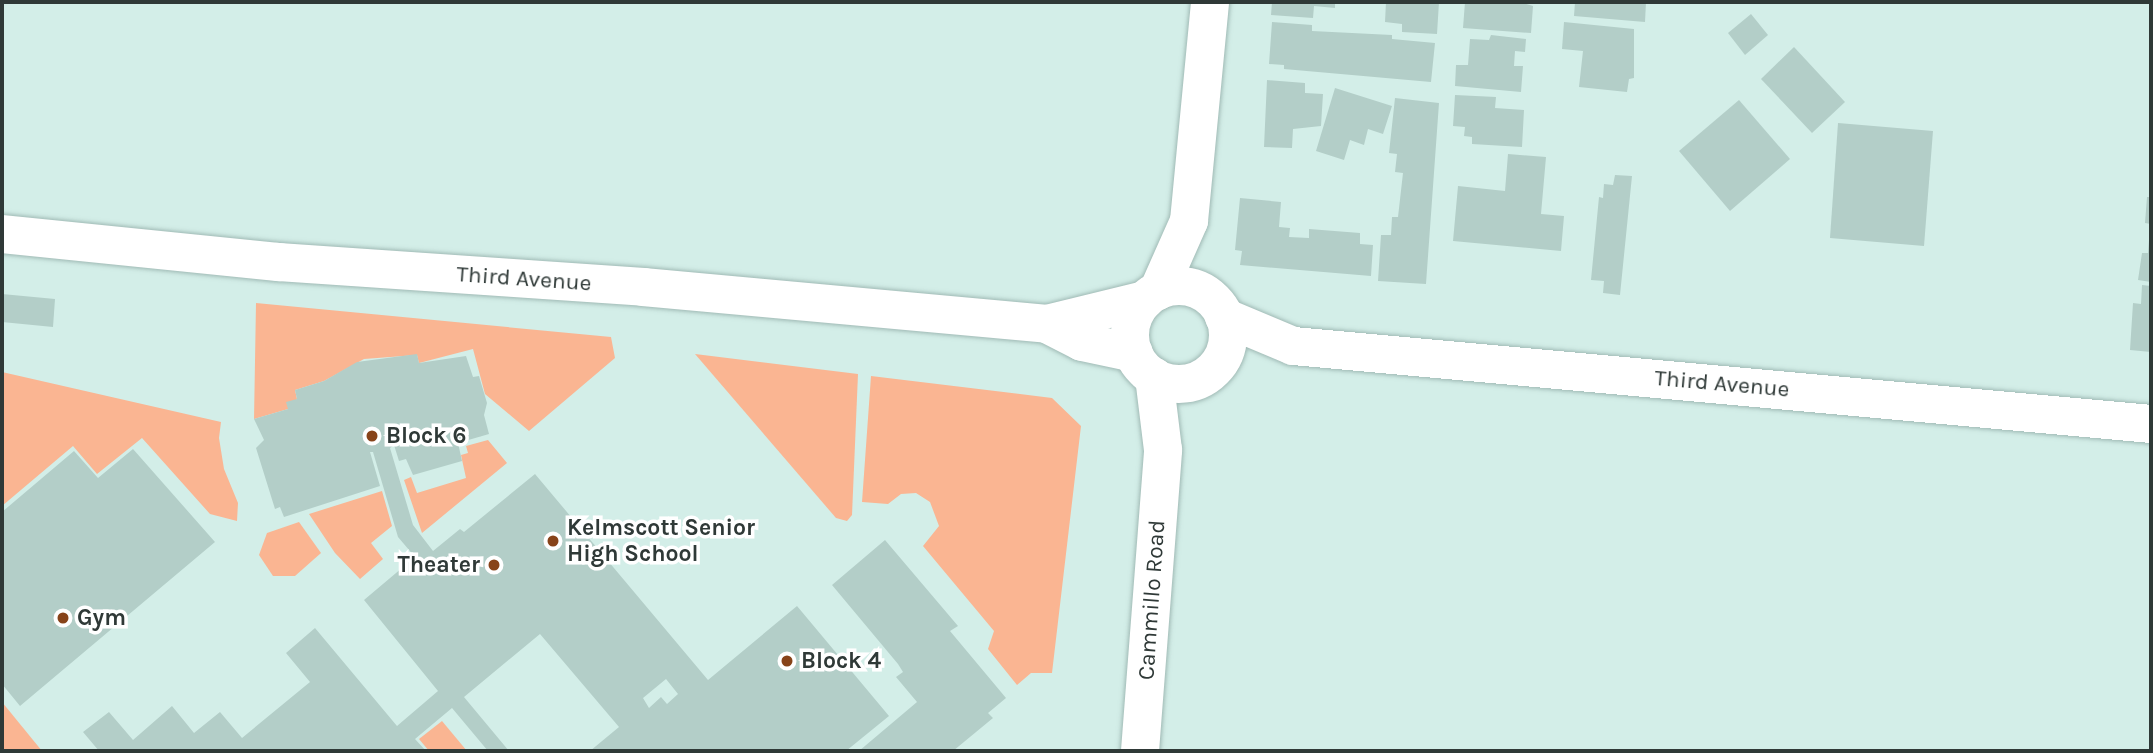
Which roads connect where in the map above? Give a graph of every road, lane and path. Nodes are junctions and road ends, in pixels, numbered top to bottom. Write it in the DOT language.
graph roads {
  1 [pos="1210,2"];
  2 [pos="1189,221"];
  3 [pos="2,234"];
  4 [pos="1152,296"];
  5 [pos="1216,307"];
  6 [pos="1047,324"];
  7 [pos="1293,346"];
  8 [pos="1144,365"];
  9 [pos="1205,375"];
  10 [pos="2151,424"];
  11 [pos="1163,450"];
  12 [pos="1140,751"];
  1 -- 2 [label="main road"];
  2 -- 4 [label="main road"];
  2 -- 5 [label="main road"];
  3 -- 6 [label="main road, Third Avenue"];
  4 -- 5 [label="main road"];
  4 -- 6 [label="main road, Third Avenue"];
  4 -- 8 [label="main road"];
  5 -- 7 [label="main road, Third Avenue"];
  5 -- 9 [label="main road"];
  6 -- 8 [label="main road, Third Avenue"];
  7 -- 9 [label="main road, Third Avenue"];
  7 -- 10 [label="main road, Third Avenue"];
  8 -- 9 [label="main road"];
  8 -- 11 [label="main road, Cammillo Road"];
  9 -- 11 [label="main road, Cammillo Road"];
  11 -- 12 [label="main road, Cammillo Road"];
}
